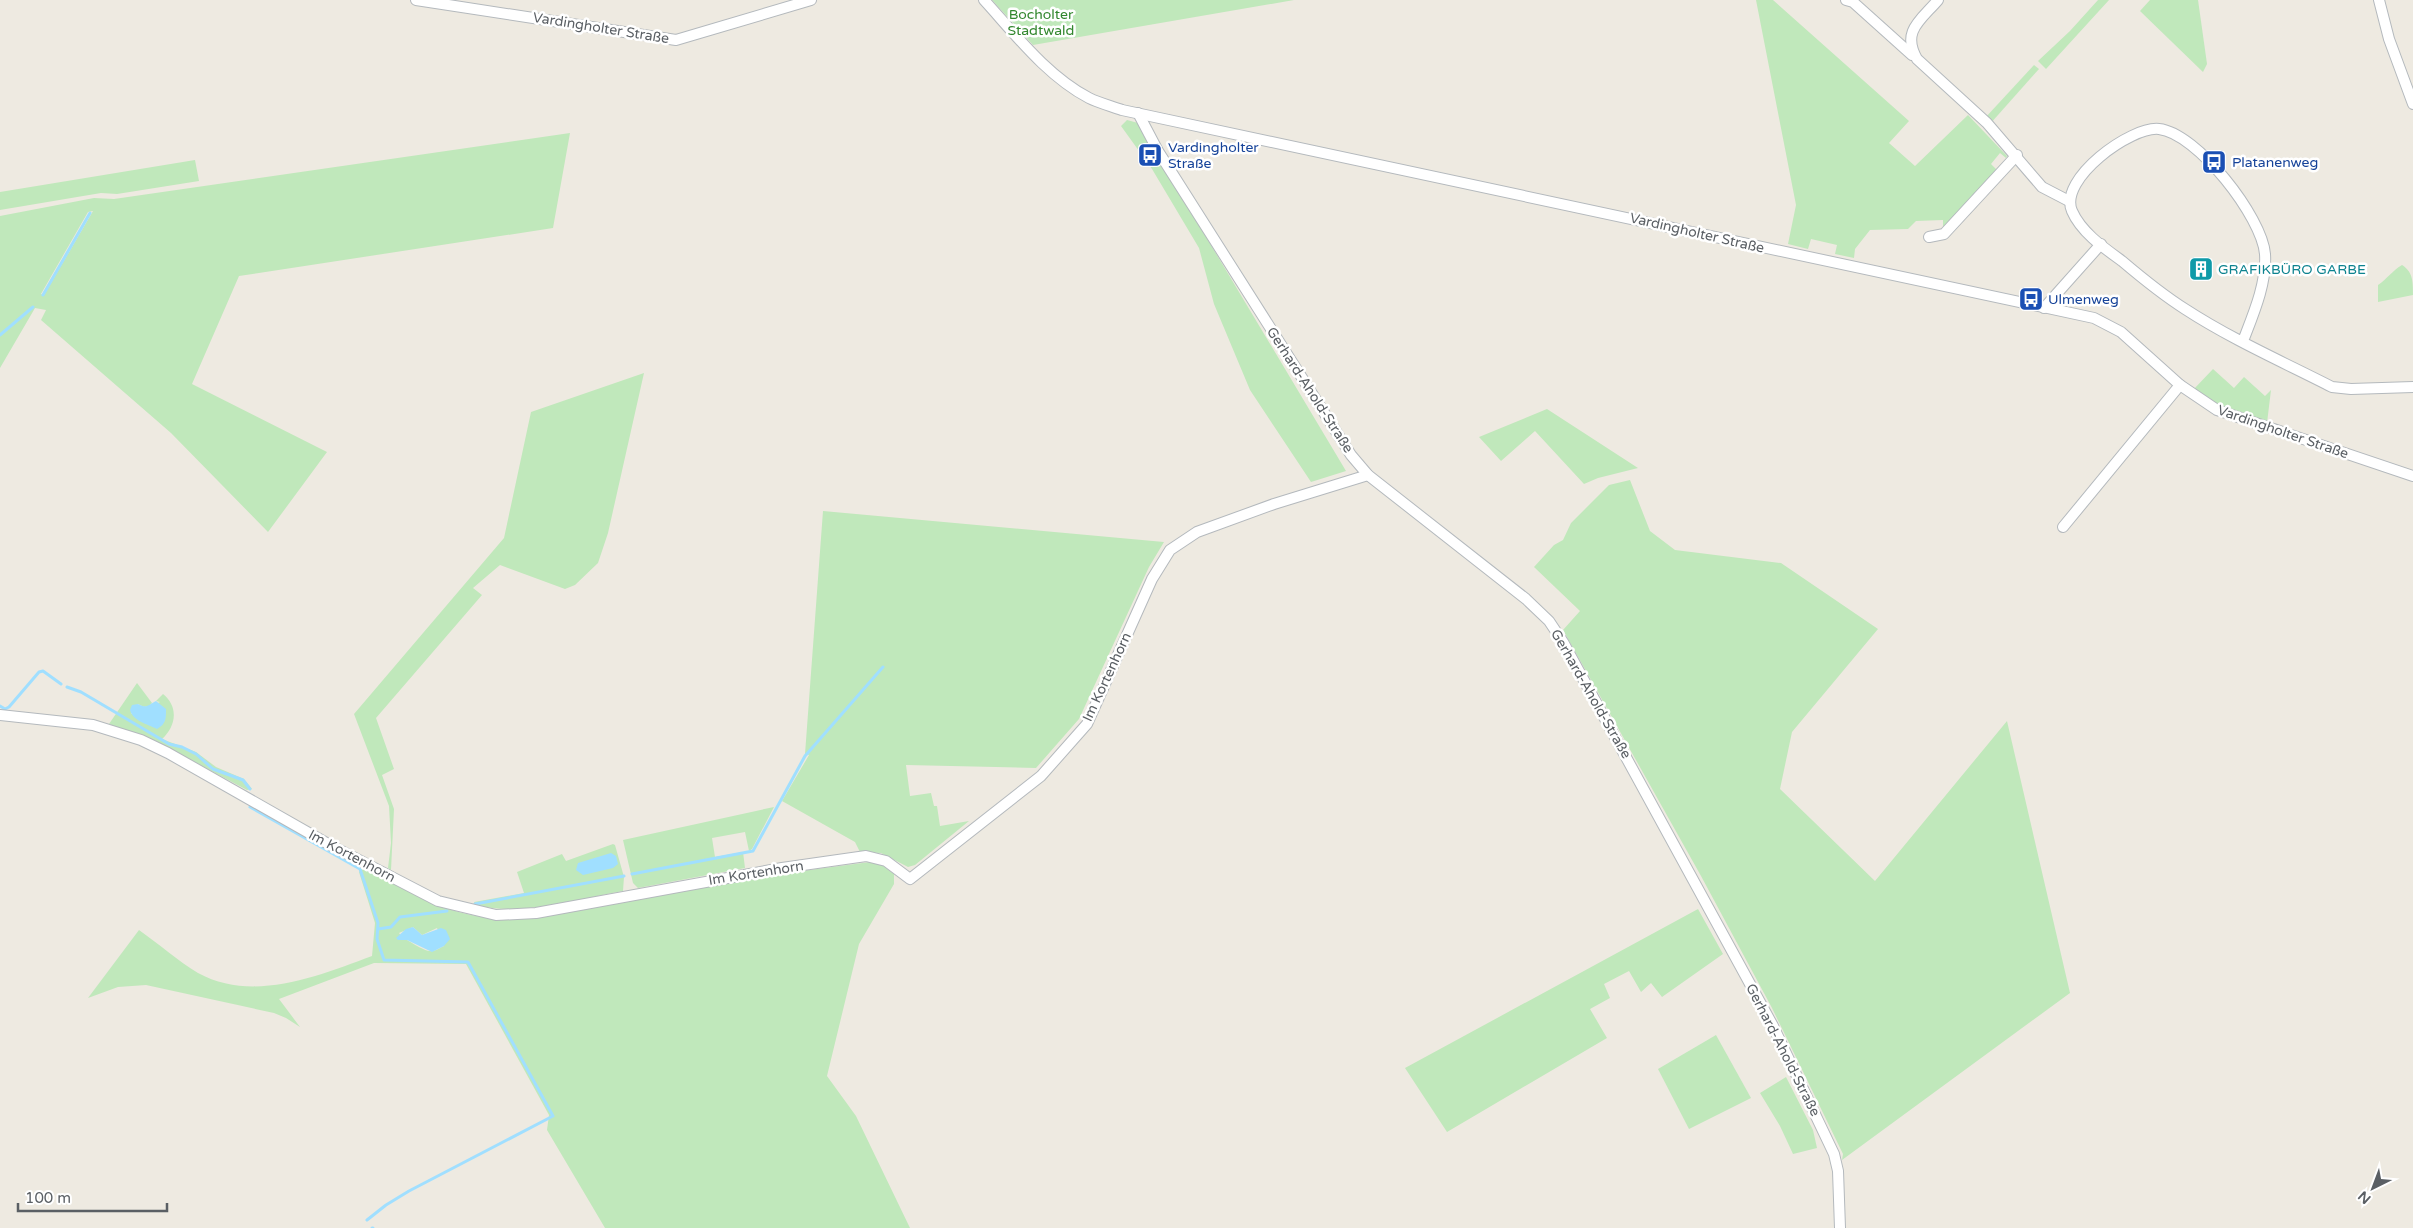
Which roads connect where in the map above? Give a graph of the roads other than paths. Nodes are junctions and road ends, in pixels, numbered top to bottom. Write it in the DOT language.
graph roads {
  1 [pos="416,0"];
  2 [pos="811,0"];
  3 [pos="984,0"];
  4 [pos="1846,0"];
  5 [pos="1938,0"];
  6 [pos="2379,0"];
  7 [pos="1917,59"];
  8 [pos="2413,104"];
  9 [pos="1138,113"];
  10 [pos="2017,156"];
  11 [pos="2069,201"];
  12 [pos="1929,237"];
  13 [pos="2101,244"];
  14 [pos="2044,308"];
  15 [pos="2243,341"];
  16 [pos="2180,385"];
  17 [pos="2413,387"];
  18 [pos="1368,475"];
  19 [pos="2413,476"];
  20 [pos="2063,527"];
  21 [pos="0,716"];
  22 [pos="1840,1228"];
  1 -- 2 [label="street, Vardingholter Straße"];
  3 -- 9 [label="street, Vardingholter Straße"];
  4 -- 7 [label="street"];
  5 -- 7 [label="street"];
  6 -- 8 [label="street"];
  7 -- 10 [label="street"];
  9 -- 14 [label="street, Vardingholter Straße"];
  9 -- 18 [label="street, Gerhard-Ahold-Straße"];
  10 -- 11 [label="street"];
  10 -- 12 [label="street"];
  11 -- 13 [label="street"];
  11 -- 15 [label="street"];
  13 -- 14 [label="street"];
  13 -- 15 [label="street"];
  14 -- 16 [label="street, Vardingholter Straße"];
  15 -- 17 [label="street"];
  16 -- 19 [label="street, Vardingholter Straße"];
  16 -- 20 [label="street"];
  18 -- 21 [label="street, Im Kortenhorn"];
  18 -- 22 [label="street, Gerhard-Ahold-Straße"];
}
